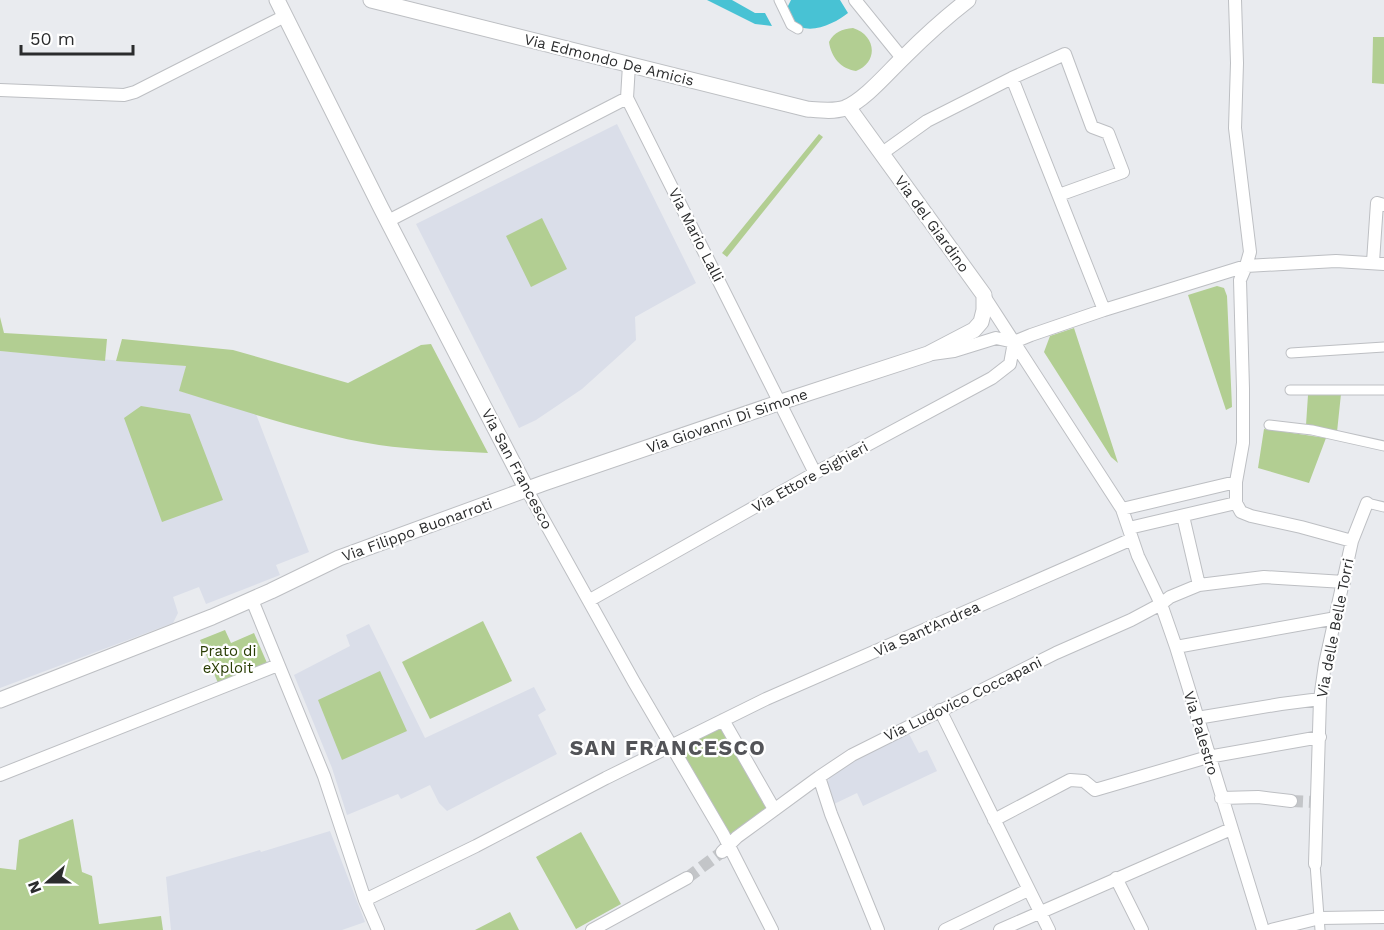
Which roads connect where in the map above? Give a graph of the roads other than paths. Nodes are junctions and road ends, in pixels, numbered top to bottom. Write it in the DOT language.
graph roads {
  1 [pos="277,0"];
  2 [pos="371,0"];
  3 [pos="779,0"];
  4 [pos="855,0"];
  5 [pos="968,0"];
  6 [pos="1235,0"];
  7 [pos="285,16"];
  8 [pos="798,29"];
  9 [pos="902,58"];
  10 [pos="629,65"];
  11 [pos="1012,78"];
  12 [pos="0,90"];
  13 [pos="627,98"];
  14 [pos="848,107"];
  15 [pos="881,154"];
  16 [pos="1059,195"];
  17 [pos="1384,205"];
  18 [pos="388,220"];
  19 [pos="1378,263"];
  20 [pos="1246,266"];
  21 [pos="984,295"];
  22 [pos="1104,310"];
  23 [pos="1014,342"];
  24 [pos="1384,347"];
  25 [pos="1291,352"];
  26 [pos="928,354"];
  27 [pos="1290,390"];
  28 [pos="1384,390"];
  29 [pos="780,402"];
  30 [pos="1269,425"];
  31 [pos="1384,446"];
  32 [pos="815,473"];
  33 [pos="1236,482"];
  34 [pos="527,489"];
  35 [pos="1236,503"];
  36 [pos="1368,503"];
  37 [pos="1384,507"];
  38 [pos="1122,509"];
  39 [pos="1183,516"];
  40 [pos="1130,533"];
  41 [pos="1352,541"];
  42 [pos="1344,582"];
  43 [pos="1199,585"];
  44 [pos="252,600"];
  45 [pos="590,600"];
  46 [pos="1161,604"];
  47 [pos="1336,618"];
  48 [pos="1176,647"];
  49 [pos="278,665"];
  50 [pos="1320,699"];
  51 [pos="0,700"];
  52 [pos="940,711"];
  53 [pos="1197,718"];
  54 [pos="723,720"];
  55 [pos="1320,737"];
  56 [pos="672,746"];
  57 [pos="1208,757"];
  58 [pos="0,775"];
  59 [pos="819,777"];
  60 [pos="1221,798"];
  61 [pos="1291,801"];
  62 [pos="774,809"];
  63 [pos="994,820"];
  64 [pos="1231,829"];
  65 [pos="725,848"];
  66 [pos="1315,864"];
  67 [pos="687,878"];
  68 [pos="1116,879"];
  69 [pos="1028,890"];
  70 [pos="365,900"];
  71 [pos="1039,912"];
  72 [pos="1384,917"];
  73 [pos="1320,924"];
  74 [pos="378,930"];
  75 [pos="592,930"];
  76 [pos="771,930"];
  77 [pos="878,930"];
  78 [pos="945,930"];
  79 [pos="1000,930"];
  80 [pos="1049,930"];
  81 [pos="1142,930"];
  82 [pos="1263,930"];
  83 [pos="1271,930"];
  1 -- 7 [label="street, Via San Francesco"];
  2 -- 10 [label="street, Via Edmondo De Amicis"];
  3 -- 8 [label="street"];
  4 -- 9 [label="street"];
  5 -- 9 [label="street"];
  6 -- 20 [label="street"];
  7 -- 12 [label="street"];
  7 -- 18 [label="street, Via San Francesco"];
  9 -- 14 [label="street"];
  10 -- 13 [label="street"];
  10 -- 14 [label="street, Via Edmondo De Amicis"];
  11 -- 15 [label="street"];
  11 -- 16 [label="street"];
  11 -- 16 [label="street"];
  13 -- 18 [label="street"];
  13 -- 29 [label="street, Via Mario Lalli"];
  14 -- 15 [label="street, Via del Giardino"];
  15 -- 21 [label="street, Via del Giardino"];
  16 -- 22 [label="street"];
  17 -- 19 [label="street"];
  18 -- 34 [label="street, Via San Francesco"];
  19 -- 20 [label="street"];
  20 -- 22 [label="street"];
  20 -- 33 [label="street"];
  21 -- 23 [label="street, Via del Giardino"];
  21 -- 26 [label="street, Via Giovanni Di Simone"];
  22 -- 23 [label="street"];
  23 -- 26 [label="street, Via Giovanni Di Simone"];
  23 -- 32 [label="street, Via Ettore Sighieri"];
  23 -- 38 [label="street, Via del Giardino"];
  24 -- 25 [label="street"];
  26 -- 29 [label="street, Via Giovanni Di Simone"];
  27 -- 28 [label="street"];
  29 -- 32 [label="street, Via Mario Lalli"];
  29 -- 34 [label="street, Via Giovanni Di Simone"];
  30 -- 31 [label="street"];
  32 -- 45 [label="street, Via Ettore Sighieri"];
  33 -- 35 [label="street"];
  33 -- 38 [label="street"];
  34 -- 44 [label="street, Via Filippo Buonarroti"];
  34 -- 45 [label="street, Via San Francesco"];
  35 -- 39 [label="street, Via Sant'Andrea"];
  35 -- 41 [label="street"];
  36 -- 37 [label="street"];
  36 -- 41 [label="street, Via delle Belle Torri"];
  38 -- 40 [label="street, Via Palestro"];
  39 -- 40 [label="street, Via Sant'Andrea"];
  39 -- 43 [label="street"];
  40 -- 46 [label="street, Via Palestro"];
  40 -- 54 [label="street, Via Sant'Andrea"];
  41 -- 42 [label="street, Via delle Belle Torri"];
  42 -- 43 [label="street, Via Ludovico Coccapani"];
  42 -- 47 [label="street, Via delle Belle Torri"];
  43 -- 46 [label="street, Via Ludovico Coccapani"];
  44 -- 49 [label="street"];
  44 -- 51 [label="street, Via Filippo Buonarroti"];
  45 -- 56 [label="street, Via San Francesco"];
  46 -- 48 [label="street, Via Palestro"];
  46 -- 52 [label="street, Via Ludovico Coccapani"];
  47 -- 48 [label="street"];
  47 -- 50 [label="street, Via delle Belle Torri"];
  48 -- 53 [label="street, Via Palestro"];
  49 -- 58 [label="street"];
  49 -- 70 [label="street"];
  50 -- 53 [label="street"];
  50 -- 55 [label="street, Via delle Belle Torri"];
  52 -- 59 [label="street, Via Ludovico Coccapani"];
  52 -- 63 [label="street"];
  53 -- 57 [label="street, Via Palestro"];
  54 -- 56 [label="street, Via Sant'Andrea"];
  54 -- 62 [label="street"];
  55 -- 57 [label="street"];
  55 -- 66 [label="street, Via delle Belle Torri"];
  56 -- 65 [label="street, Via San Francesco"];
  56 -- 70 [label="street, Via Sant'Andrea"];
  57 -- 60 [label="street, Via Palestro"];
  57 -- 63 [label="street"];
  59 -- 62 [label="street, Via Ludovico Coccapani"];
  59 -- 77 [label="street"];
  60 -- 61 [label="street"];
  60 -- 64 [label="street, Via Palestro"];
  62 -- 65 [label="street, Via Ludovico Coccapani"];
  63 -- 69 [label="street"];
  64 -- 68 [label="street"];
  64 -- 82 [label="street, Via Palestro"];
  65 -- 76 [label="street, Via San Francesco"];
  66 -- 73 [label="street"];
  67 -- 75 [label="street"];
  68 -- 71 [label="street"];
  68 -- 81 [label="street"];
  69 -- 71 [label="street"];
  69 -- 78 [label="street"];
  70 -- 74 [label="street"];
  71 -- 79 [label="street"];
  71 -- 80 [label="street"];
  72 -- 73 [label="street"];
  73 -- 83 [label="street"];
}
